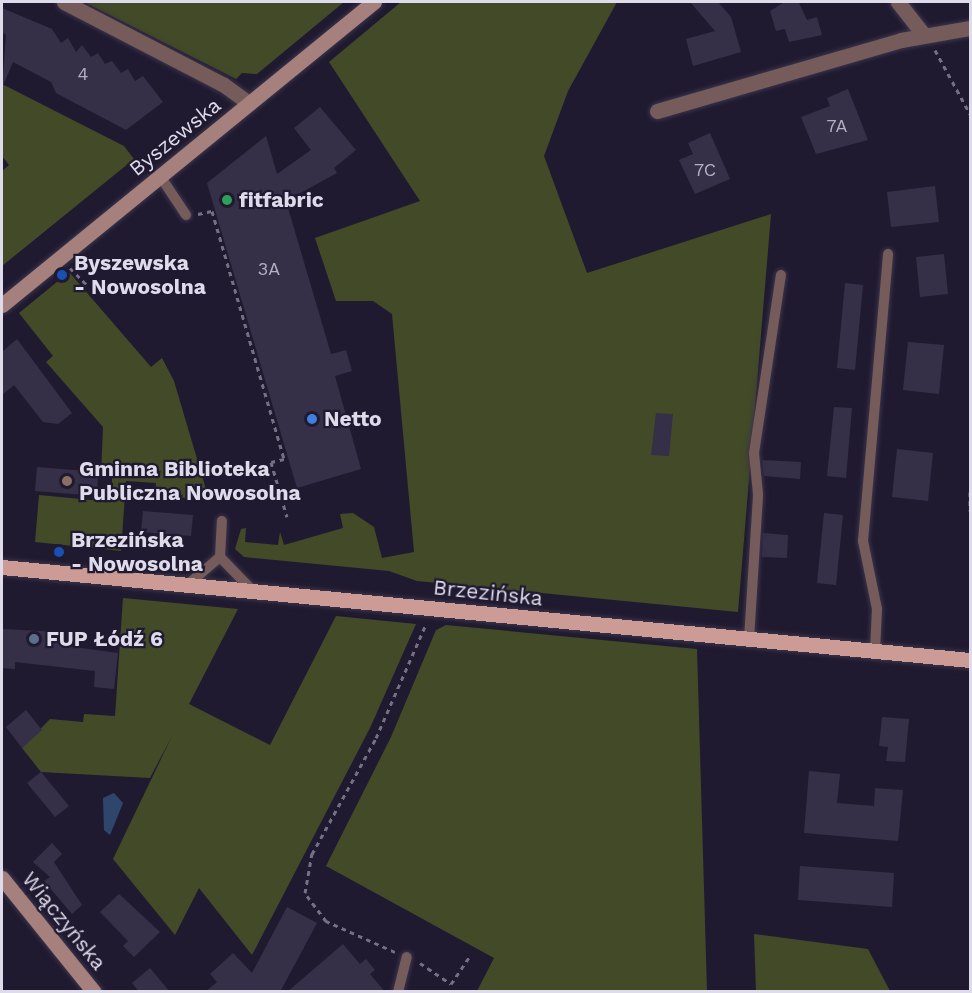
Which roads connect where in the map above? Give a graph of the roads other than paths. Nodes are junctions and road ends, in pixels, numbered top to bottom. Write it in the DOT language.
graph roads {
  1 [pos="64,2"];
  2 [pos="374,2"];
  3 [pos="898,2"];
  4 [pos="970,28"];
  5 [pos="923,34"];
  6 [pos="249,103"];
  7 [pos="657,111"];
  8 [pos="160,176"];
  9 [pos="186,214"];
  10 [pos="888,254"];
  11 [pos="781,275"];
  12 [pos="2,305"];
  13 [pos="222,521"];
  14 [pos="220,557"];
  15 [pos="2,567"];
  16 [pos="186,586"];
  17 [pos="255,592"];
  18 [pos="749,639"];
  19 [pos="874,651"];
  20 [pos="970,660"];
  21 [pos="2,878"];
  22 [pos="407,957"];
  23 [pos="94,992"];
  24 [pos="398,992"];
  1 -- 6 [label="street"];
  2 -- 6 [label="street, Byszewska"];
  3 -- 5 [label="street"];
  4 -- 5 [label="street"];
  5 -- 7 [label="street"];
  6 -- 8 [label="street, Byszewska"];
  8 -- 9 [label="lane"];
  8 -- 12 [label="street, Byszewska"];
  10 -- 19 [label="lane"];
  11 -- 18 [label="lane"];
  13 -- 14 [label="lane"];
  14 -- 16 [label="lane"];
  14 -- 17 [label="lane"];
  15 -- 16 [label="main road, Brzezińska"];
  16 -- 17 [label="main road, Brzezińska"];
  17 -- 18 [label="main road, Brzezińska"];
  18 -- 19 [label="main road, Brzezińska"];
  19 -- 20 [label="main road, Brzezińska"];
  21 -- 23 [label="street, Wiączyńska"];
  22 -- 24 [label="lane"];
}
